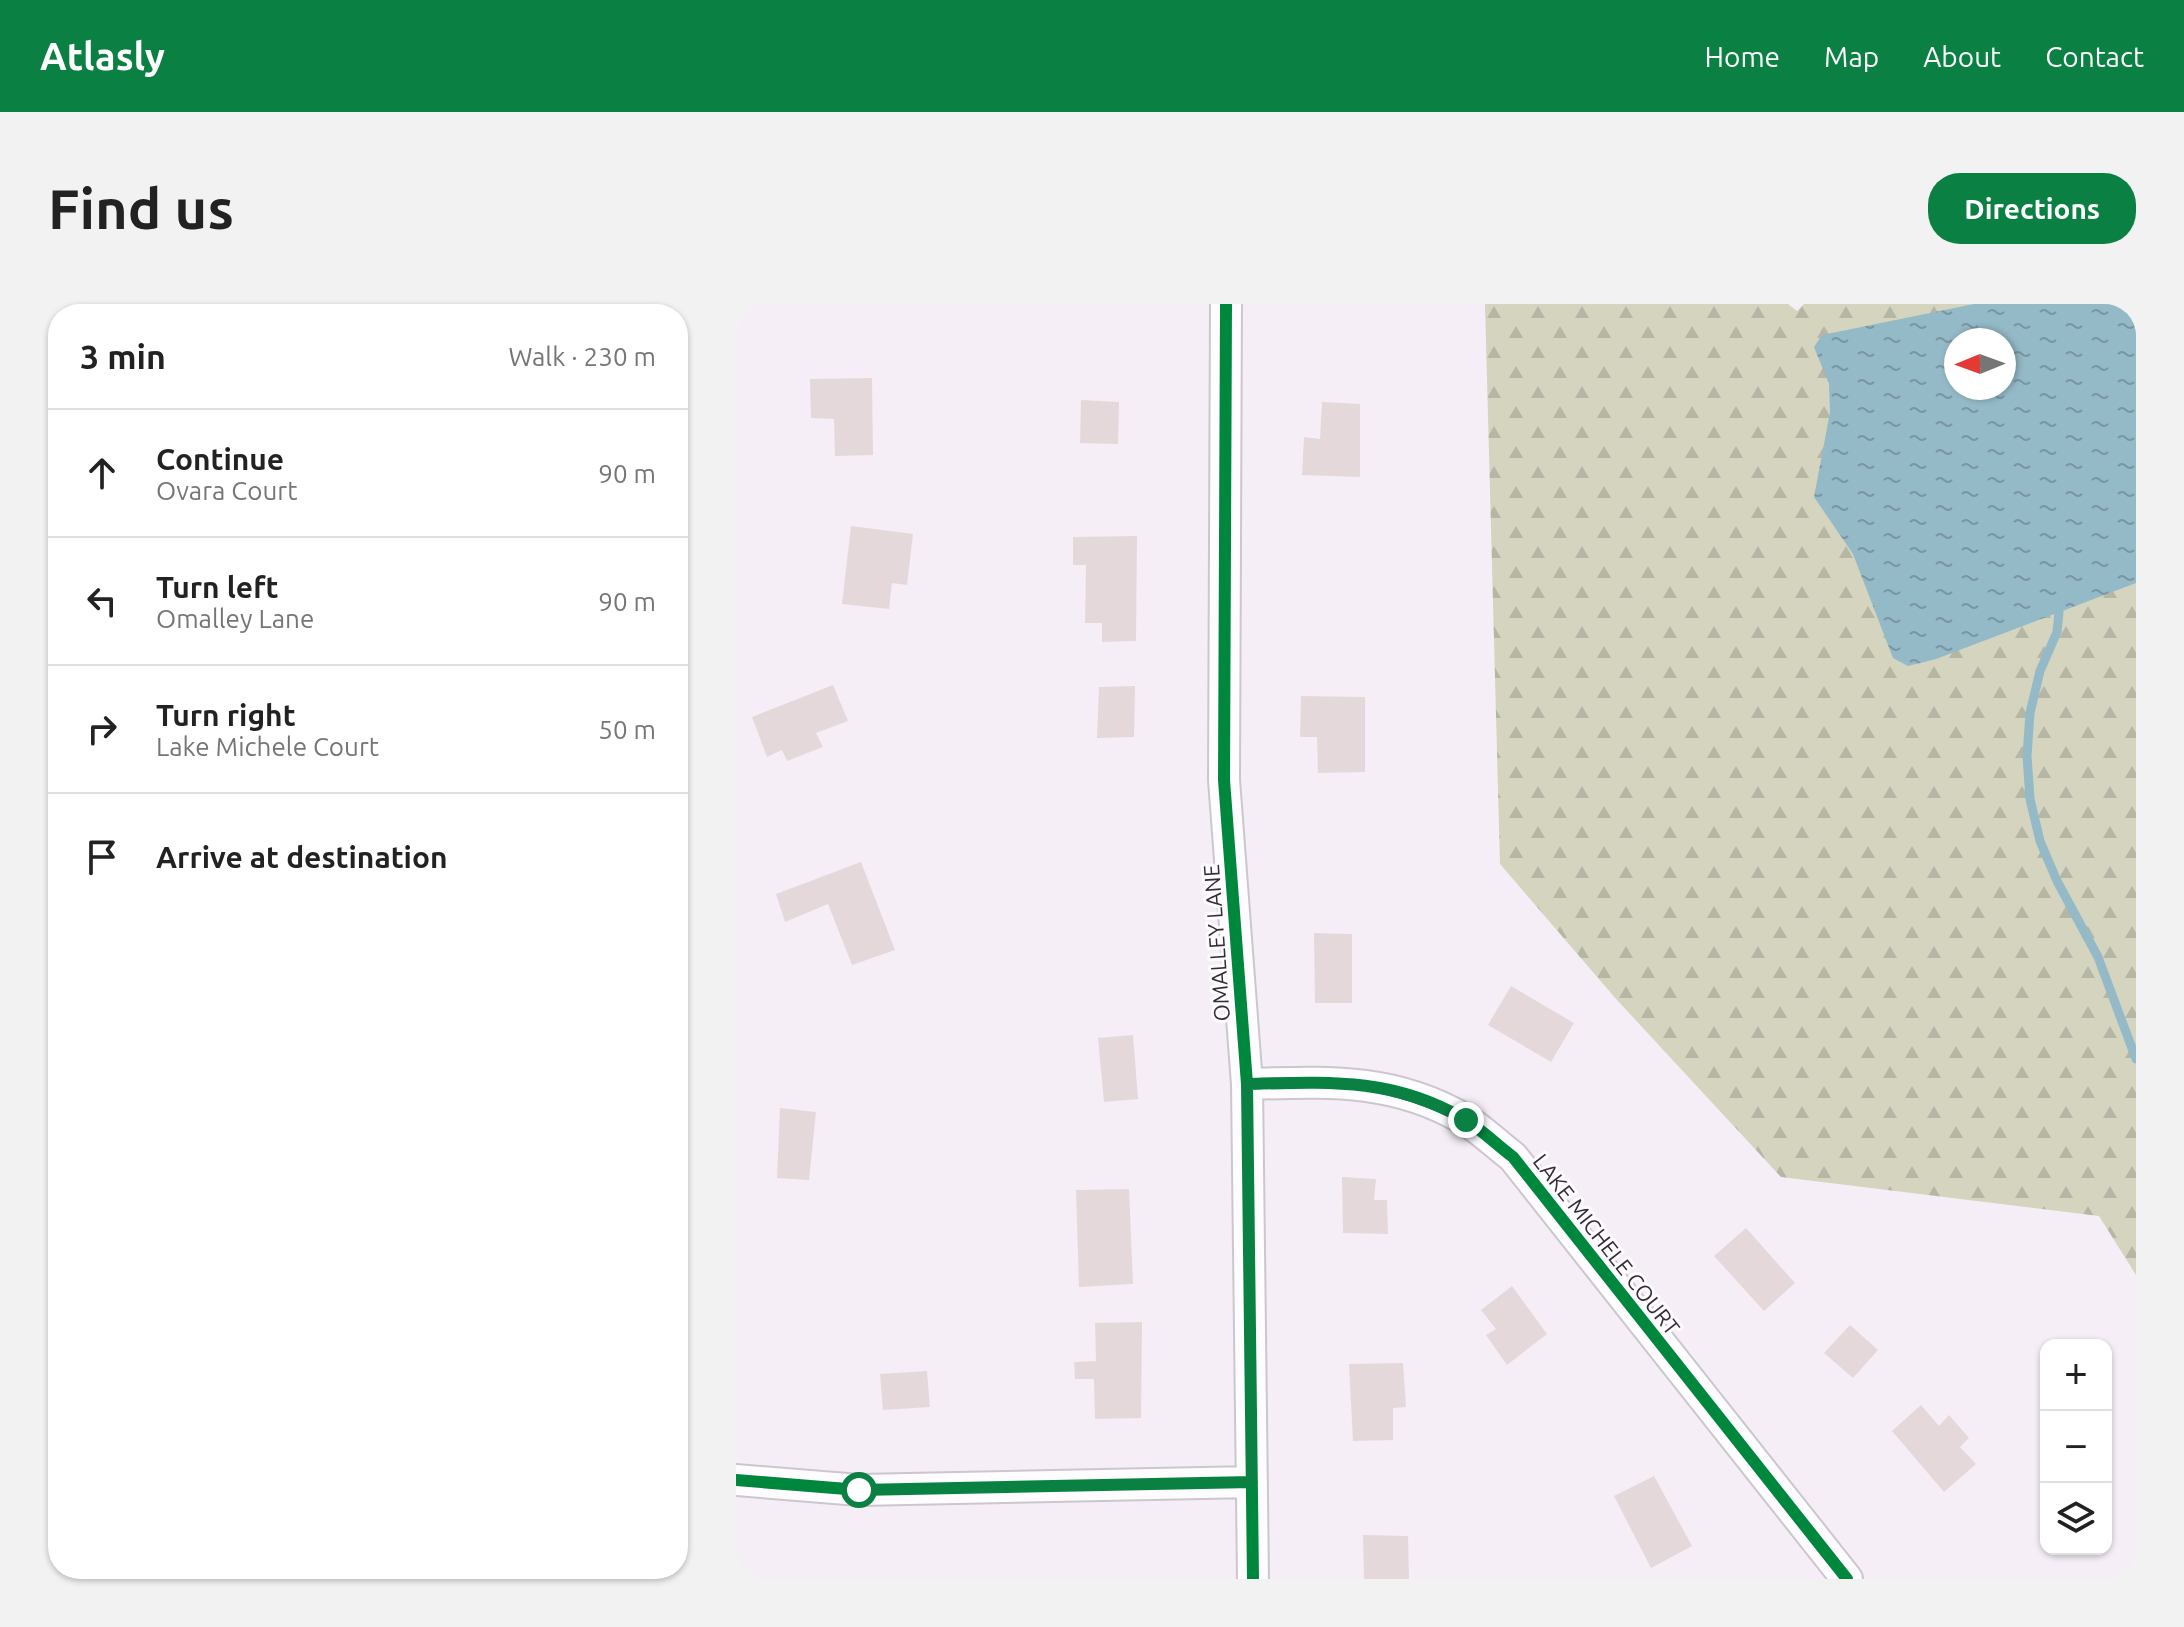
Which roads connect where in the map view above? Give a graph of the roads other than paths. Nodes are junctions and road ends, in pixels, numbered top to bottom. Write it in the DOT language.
graph roads {
  1 [pos="1226,304"];
  2 [pos="1247,1084"];
  3 [pos="736,1480"];
  4 [pos="1252,1482"];
  5 [pos="1253,1579"];
  6 [pos="1847,1579"];
  1 -- 2 [label="street, OMALLEY LANE"];
  2 -- 4 [label="street, OMALLEY LANE"];
  2 -- 6 [label="street, LAKE MICHELE COURT"];
  3 -- 4 [label="street"];
  4 -- 5 [label="street, OMALLEY LANE"];
}
